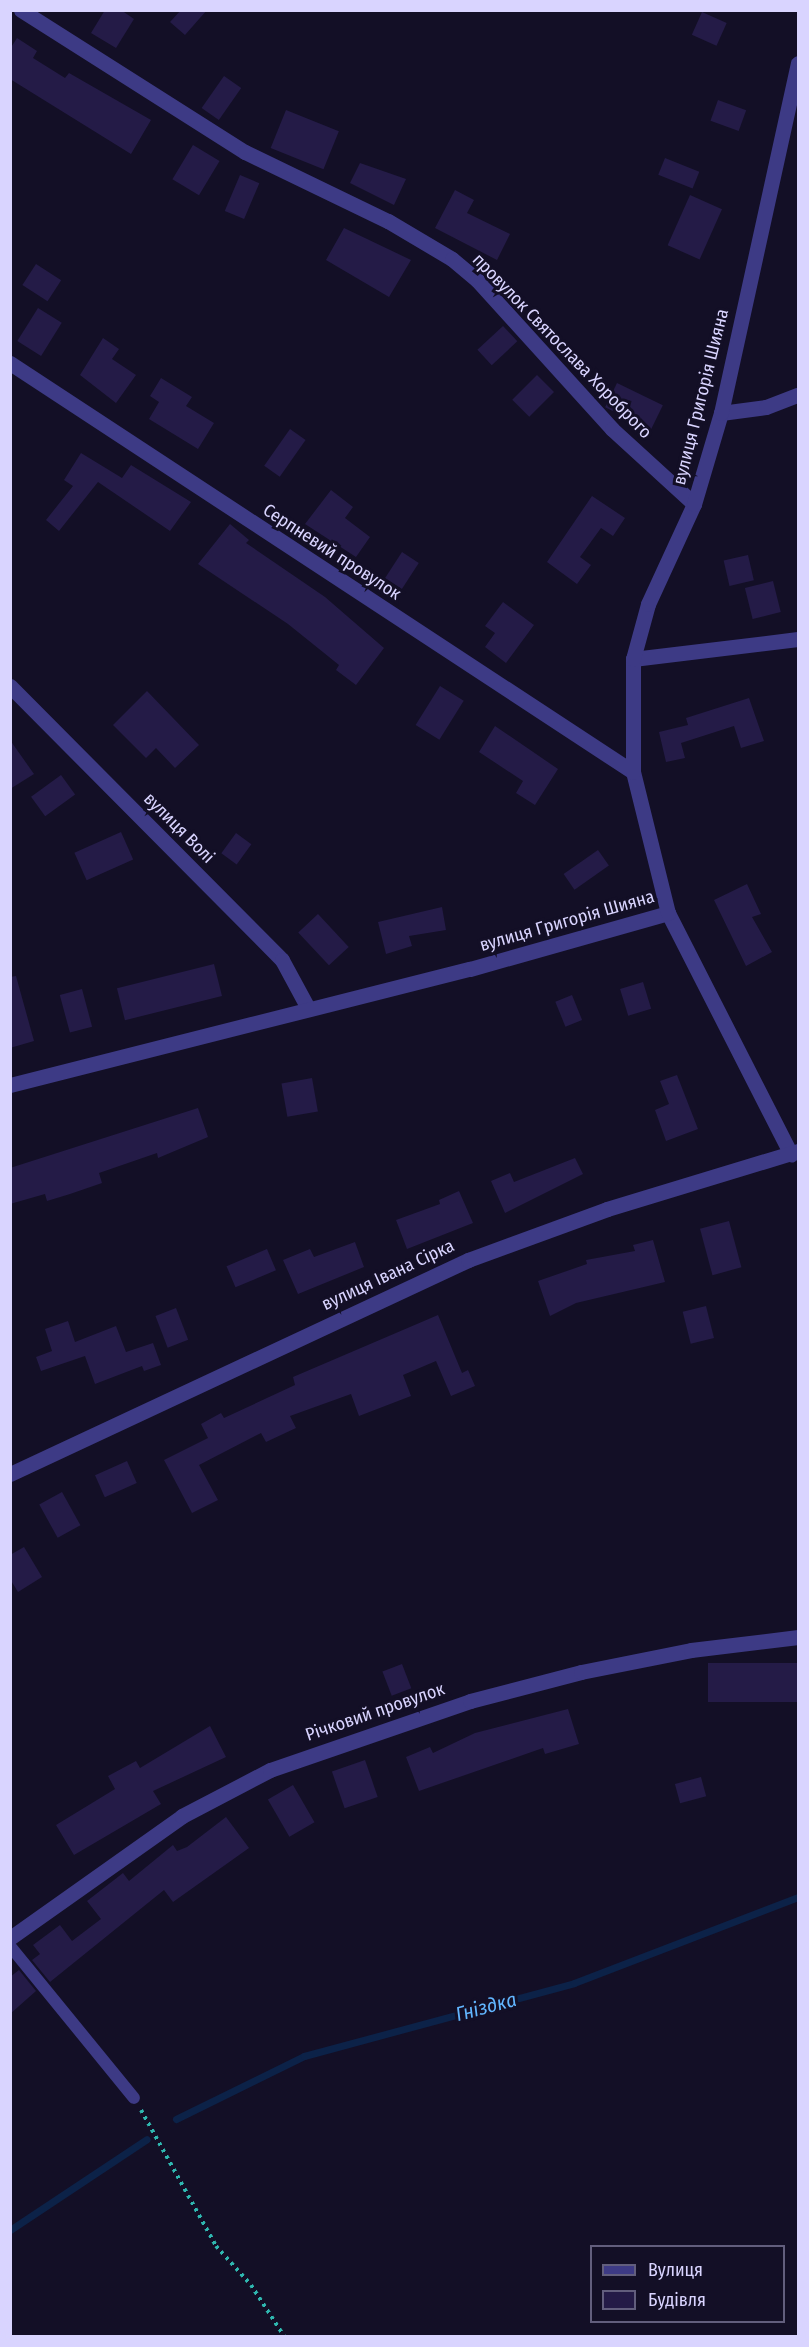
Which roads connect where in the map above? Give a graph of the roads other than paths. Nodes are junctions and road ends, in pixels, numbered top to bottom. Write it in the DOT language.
graph roads {
  1 [pos="21,10"];
  2 [pos="798,63"];
  3 [pos="10,363"];
  4 [pos="798,395"];
  5 [pos="721,413"];
  6 [pos="694,504"];
  7 [pos="798,639"];
  8 [pos="633,659"];
  9 [pos="10,686"];
  10 [pos="633,772"];
  11 [pos="668,913"];
  12 [pos="308,1008"];
  13 [pos="10,1085"];
  14 [pos="795,1153"];
  15 [pos="10,1474"];
  16 [pos="798,1637"];
  17 [pos="10,1938"];
  18 [pos="10,1946"];
  19 [pos="134,2098"];
  1 -- 6 [label="street, провулок Святослава Хороброго"];
  2 -- 5 [label="street, вулиця Григорія Шияна"];
  3 -- 10 [label="street, Серпневий провулок"];
  4 -- 5 [label="street"];
  5 -- 6 [label="street, вулиця Григорія Шияна"];
  6 -- 8 [label="street, вулиця Григорія Шияна"];
  7 -- 8 [label="street"];
  8 -- 10 [label="street, вулиця Григорія Шияна"];
  9 -- 12 [label="street, вулиця Волі"];
  10 -- 11 [label="street, вулиця Григорія Шияна"];
  11 -- 12 [label="street, вулиця Григорія Шияна"];
  11 -- 14 [label="street"];
  12 -- 13 [label="street, вулиця Григорія Шияна"];
  14 -- 15 [label="street, вулиця Івана Сірка"];
  16 -- 17 [label="street, Річковий провулок"];
  18 -- 19 [label="lane"];
}
